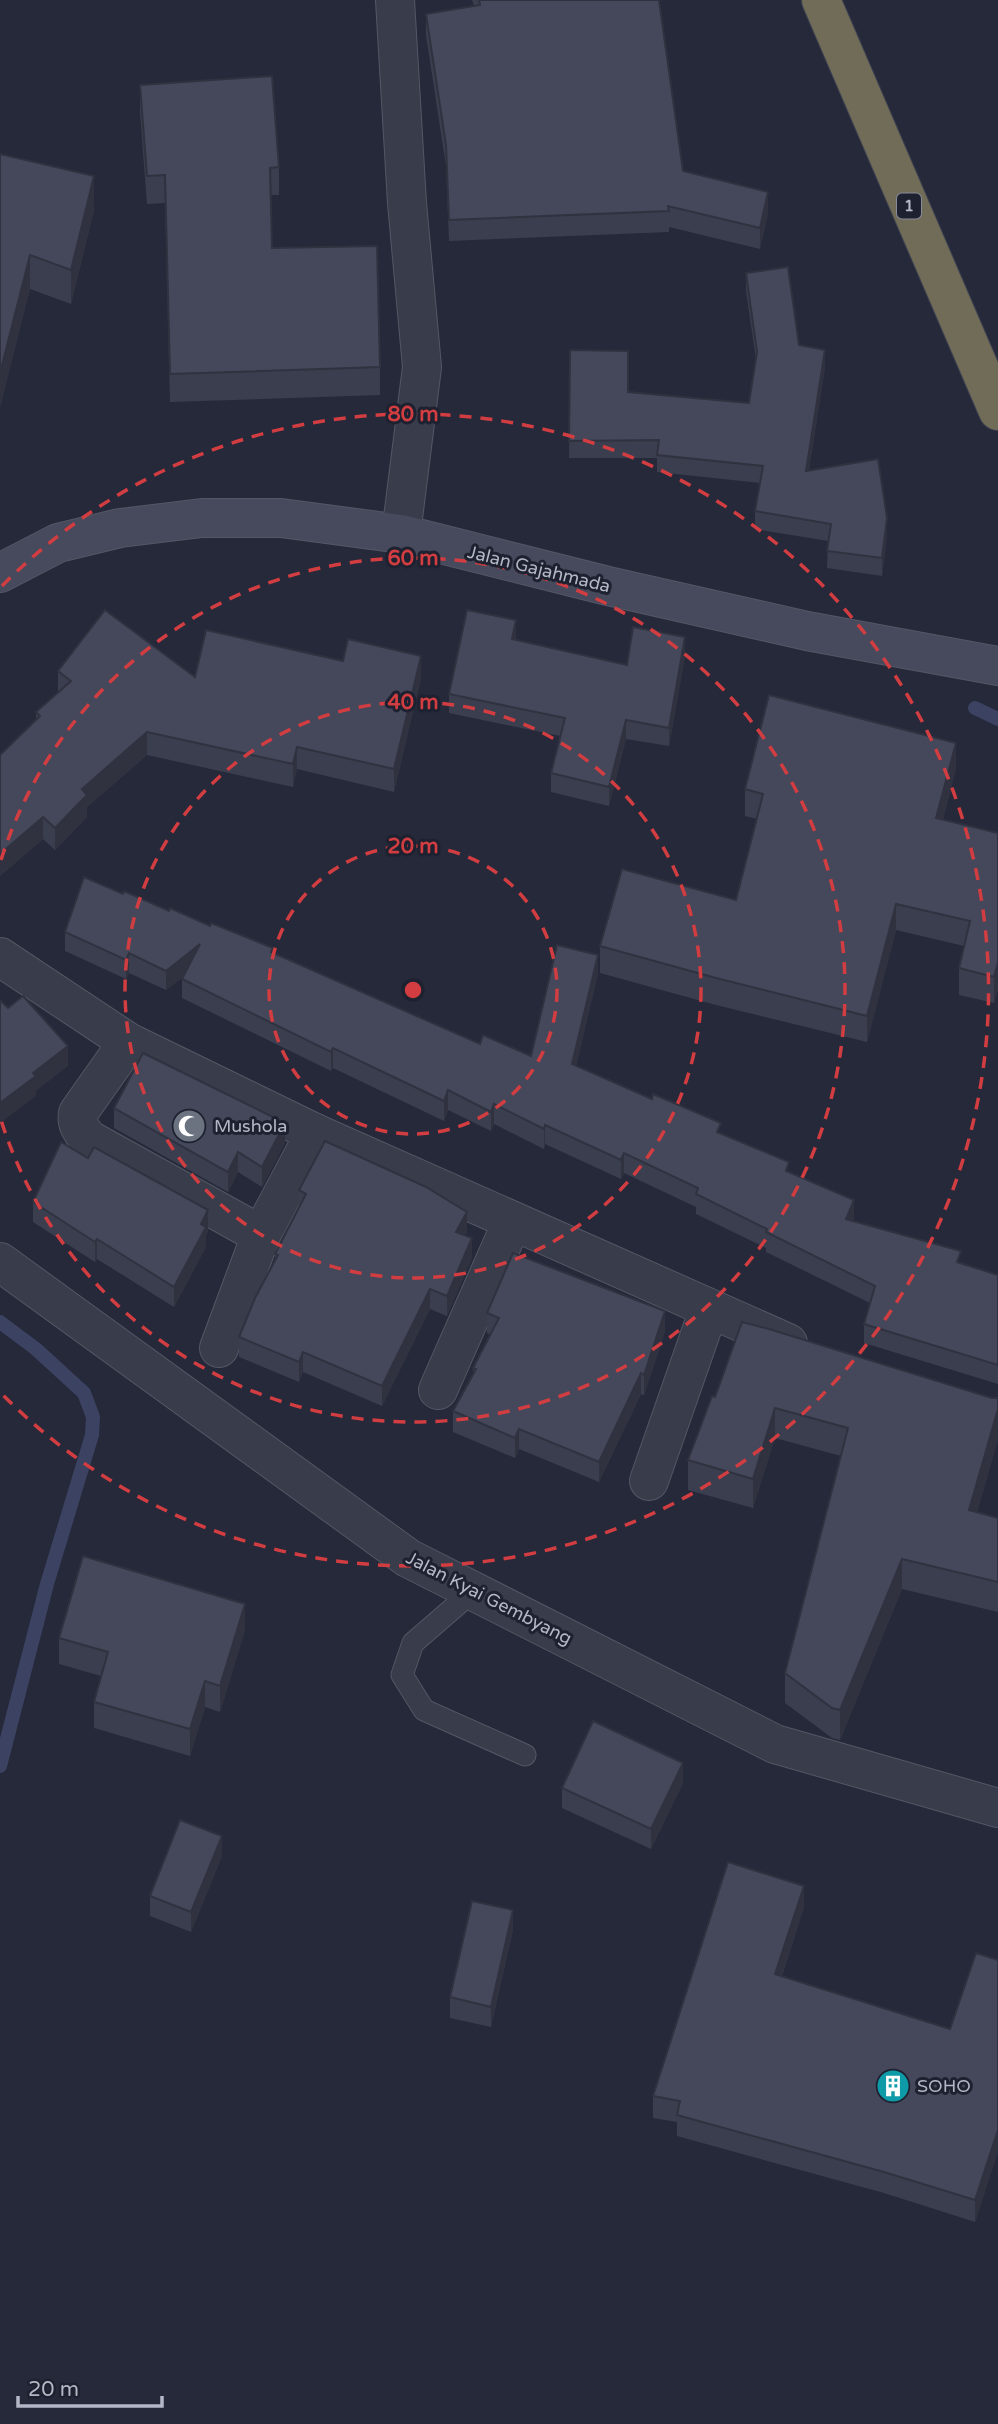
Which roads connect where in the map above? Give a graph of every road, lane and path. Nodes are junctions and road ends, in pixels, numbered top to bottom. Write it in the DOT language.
graph roads {
  1 [pos="395,0"];
  2 [pos="821,0"];
  3 [pos="998,411"];
  4 [pos="401,534"];
  5 [pos="0,573"];
  6 [pos="998,666"];
  7 [pos="0,957"];
  8 [pos="128,1042"];
  9 [pos="315,1133"];
  10 [pos="512,1222"];
  11 [pos="261,1235"];
  12 [pos="0,1262"];
  13 [pos="709,1309"];
  14 [pos="219,1348"];
  15 [pos="814,1351"];
  16 [pos="438,1390"];
  17 [pos="649,1481"];
  18 [pos="473,1591"];
  19 [pos="525,1755"];
  20 [pos="998,1808"];
  1 -- 4 [label="street"];
  2 -- 3 [label="highway, 1"];
  4 -- 5 [label="street, Jalan Gajahmada"];
  4 -- 6 [label="street, Jalan Gajahmada"];
  7 -- 8 [label="street"];
  8 -- 9 [label="street"];
  8 -- 11 [label="street"];
  9 -- 10 [label="street"];
  9 -- 11 [label="street"];
  10 -- 13 [label="street"];
  10 -- 16 [label="street"];
  11 -- 14 [label="street"];
  12 -- 18 [label="street, Jalan Kyai Gembyang"];
  13 -- 15 [label="street"];
  13 -- 17 [label="street"];
  18 -- 19 [label="lane"];
  18 -- 20 [label="street, Jalan Kyai Gembyang"];
}
